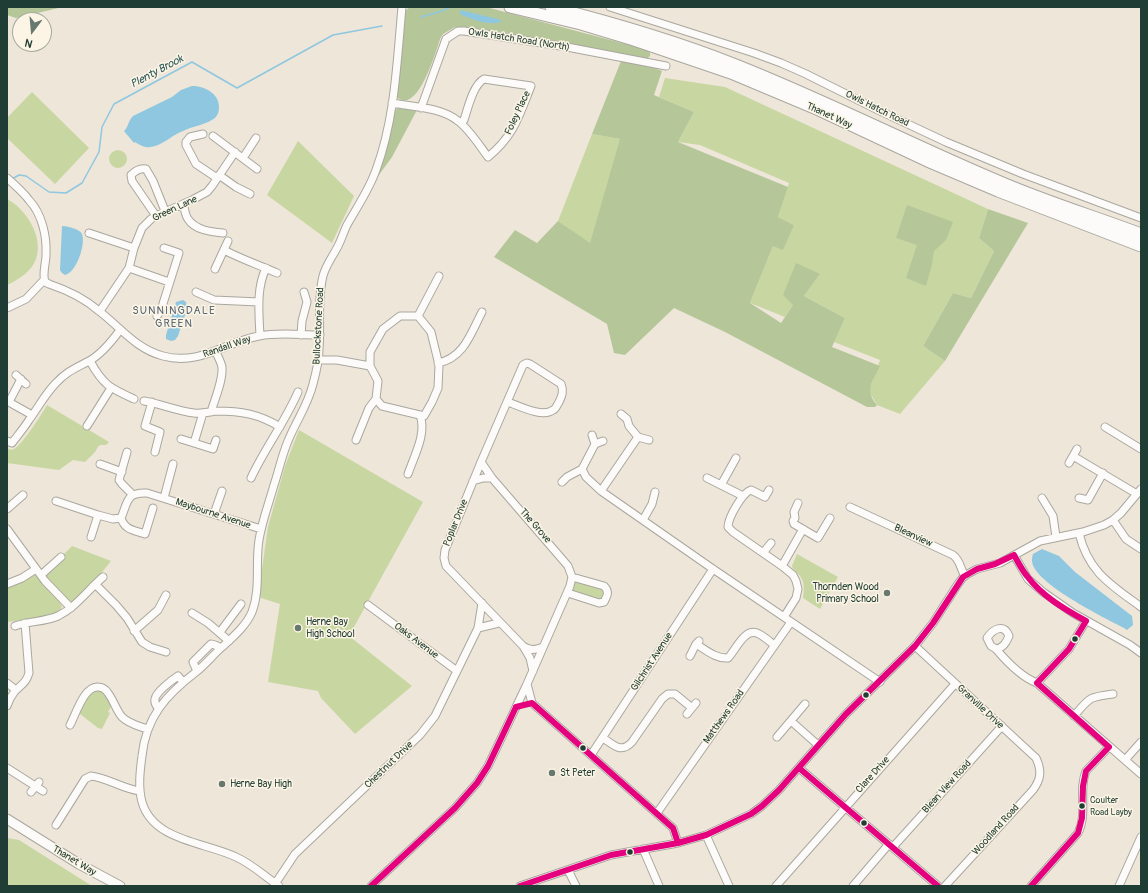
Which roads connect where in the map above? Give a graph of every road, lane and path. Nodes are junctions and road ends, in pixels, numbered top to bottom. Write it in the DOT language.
graph roads {
  1 [pos="510,7"];
  2 [pos="551,7"];
  3 [pos="610,7"];
  4 [pos="402,10"];
  5 [pos="666,66"];
  6 [pos="392,103"];
  7 [pos="421,108"];
  8 [pos="461,123"];
  9 [pos="203,134"];
  10 [pos="213,136"];
  11 [pos="256,138"];
  12 [pos="235,152"];
  13 [pos="243,158"];
  14 [pos="258,169"];
  15 [pos="218,176"];
  16 [pos="7,178"];
  17 [pos="250,194"];
  18 [pos="183,204"];
  19 [pos="165,211"];
  20 [pos="156,216"];
  21 [pos="1141,218"];
  22 [pos="89,233"];
  23 [pos="223,233"];
  24 [pos="1141,234"];
  25 [pos="228,241"];
  26 [pos="1141,246"];
  27 [pos="134,248"];
  28 [pos="164,248"];
  29 [pos="224,250"];
  30 [pos="130,268"];
  31 [pos="266,268"];
  32 [pos="215,269"];
  33 [pos="277,273"];
  34 [pos="439,276"];
  35 [pos="44,277"];
  36 [pos="170,282"];
  37 [pos="196,292"];
  38 [pos="304,292"];
  39 [pos="259,302"];
  40 [pos="7,308"];
  41 [pos="100,311"];
  42 [pos="482,312"];
  43 [pos="157,316"];
  44 [pos="418,316"];
  45 [pos="120,330"];
  46 [pos="301,335"];
  47 [pos="320,335"];
  48 [pos="260,336"];
  49 [pos="216,352"];
  50 [pos="90,360"];
  51 [pos="318,360"];
  52 [pos="438,363"];
  53 [pos="370,366"];
  54 [pos="21,379"];
  55 [pos="111,388"];
  56 [pos="298,392"];
  57 [pos="134,398"];
  58 [pos="376,399"];
  59 [pos="144,401"];
  60 [pos="8,402"];
  61 [pos="152,402"];
  62 [pos="508,402"];
  63 [pos="211,412"];
  64 [pos="203,413"];
  65 [pos="621,414"];
  66 [pos="32,415"];
  67 [pos="420,415"];
  68 [pos="87,426"];
  69 [pos="280,427"];
  70 [pos="1105,427"];
  71 [pos="592,435"];
  72 [pos="638,437"];
  73 [pos="181,439"];
  74 [pos="216,440"];
  75 [pos="356,440"];
  76 [pos="649,440"];
  77 [pos="7,441"];
  78 [pos="603,441"];
  79 [pos="194,442"];
  80 [pos="595,444"];
  81 [pos="1141,449"];
  82 [pos="127,452"];
  83 [pos="155,452"];
  84 [pos="736,458"];
  85 [pos="481,462"];
  86 [pos="1069,463"];
  87 [pos="100,464"];
  88 [pos="173,464"];
  89 [pos="582,469"];
  90 [pos="122,472"];
  91 [pos="1103,473"];
  92 [pos="408,474"];
  93 [pos="564,477"];
  94 [pos="251,478"];
  95 [pos="492,478"];
  96 [pos="707,478"];
  97 [pos="473,481"];
  98 [pos="721,485"];
  99 [pos="770,490"];
  100 [pos="222,491"];
  101 [pos="601,491"];
  102 [pos="655,492"];
  103 [pos="1139,492"];
  104 [pos="23,495"];
  105 [pos="133,495"];
  106 [pos="743,496"];
  107 [pos="164,498"];
  108 [pos="1042,498"];
  109 [pos="1079,498"];
  110 [pos="56,501"];
  111 [pos="798,503"];
  112 [pos="850,507"];
  113 [pos="153,508"];
  114 [pos="7,509"];
  115 [pos="214,514"];
  116 [pos="98,515"];
  117 [pos="121,518"];
  118 [pos="830,518"];
  119 [pos="643,520"];
  120 [pos="1113,520"];
  121 [pos="7,529"];
  122 [pos="262,529"];
  123 [pos="803,529"];
  124 [pos="1079,533"];
  125 [pos="91,537"];
  126 [pos="1056,537"];
  127 [pos="771,542"];
  128 [pos="1141,549"];
  129 [pos="763,553"];
  130 [pos="1014,555"];
  131 [pos="61,557"];
  132 [pos="782,566"];
  133 [pos="713,569"];
  134 [pos="39,572"];
  135 [pos="965,576"];
  136 [pos="103,577"];
  137 [pos="572,577"];
  138 [pos="7,584"];
  139 [pos="96,585"];
  140 [pos="568,593"];
  141 [pos="166,595"];
  142 [pos="241,604"];
  143 [pos="482,604"];
  144 [pos="368,605"];
  145 [pos="1141,607"];
  146 [pos="70,608"];
  147 [pos="376,610"];
  148 [pos="192,613"];
  149 [pos="370,617"];
  150 [pos="784,617"];
  151 [pos="1086,621"];
  152 [pos="791,622"];
  153 [pos="25,623"];
  154 [pos="499,623"];
  155 [pos="15,626"];
  156 [pos="478,628"];
  157 [pos="134,631"];
  158 [pos="220,632"];
  159 [pos="229,641"];
  160 [pos="774,645"];
  161 [pos="523,646"];
  162 [pos="915,646"];
  163 [pos="543,647"];
  164 [pos="996,649"];
  165 [pos="166,652"];
  166 [pos="1141,653"];
  167 [pos="690,656"];
  168 [pos="457,671"];
  169 [pos="533,672"];
  170 [pos="880,682"];
  171 [pos="7,683"];
  172 [pos="1038,683"];
  173 [pos="527,684"];
  174 [pos="955,684"];
  175 [pos="16,690"];
  176 [pos="1108,697"];
  177 [pos="532,703"];
  178 [pos="804,704"];
  179 [pos="7,706"];
  180 [pos="516,707"];
  181 [pos="687,714"];
  182 [pos="1074,716"];
  183 [pos="791,721"];
  184 [pos="70,725"];
  185 [pos="1002,726"];
  186 [pos="147,729"];
  187 [pos="777,737"];
  188 [pos="603,738"];
  189 [pos="1141,742"];
  190 [pos="818,745"];
  191 [pos="1109,747"];
  192 [pos="591,755"];
  193 [pos="1125,760"];
  194 [pos="7,768"];
  195 [pos="799,768"];
  196 [pos="1041,771"];
  197 [pos="1141,774"];
  198 [pos="43,791"];
  199 [pos="140,791"];
  200 [pos="845,807"];
  201 [pos="7,813"];
  202 [pos="657,813"];
  203 [pos="7,819"];
  204 [pos="56,825"];
  205 [pos="30,833"];
  206 [pos="706,835"];
  207 [pos="1141,837"];
  208 [pos="678,843"];
  209 [pos="891,846"];
  210 [pos="643,849"];
  211 [pos="568,870"];
  212 [pos="277,885"];
  213 [pos="935,885"];
  214 [pos="120,886"];
  215 [pos="371,886"];
  216 [pos="520,886"];
  217 [pos="576,886"];
  218 [pos="659,886"];
  219 [pos="729,886"];
  220 [pos="776,886"];
  221 [pos="853,886"];
  222 [pos="945,886"];
  223 [pos="1031,886"];
  224 [pos="1118,886"];
  1 -- 26 [label="highway, Thanet Way"];
  2 -- 24 [label="highway, Thanet Way"];
  3 -- 21 [label="street, Owls Hatch Road"];
  4 -- 6 [label="street, Bullockstone Road"];
  5 -- 7 [label="street, Owls Hatch Road (North)"];
  6 -- 7 [label="street"];
  6 -- 47 [label="street, Bullockstone Road"];
  7 -- 8 [label="street"];
  8 -- 8 [label="street, Foley Place"];
  9 -- 15 [label="street"];
  10 -- 12 [label="street"];
  11 -- 13 [label="street"];
  12 -- 13 [label="street"];
  12 -- 15 [label="street, Green Lane"];
  13 -- 14 [label="street"];
  15 -- 17 [label="street"];
  15 -- 18 [label="street, Green Lane"];
  16 -- 35 [label="street"];
  18 -- 19 [label="street, Green Lane"];
  18 -- 23 [label="street"];
  19 -- 20 [label="street, Green Lane"];
  19 -- 20 [label="street"];
  20 -- 27 [label="street, Green Lane"];
  22 -- 27 [label="street"];
  25 -- 29 [label="street"];
  27 -- 30 [label="street, Green Lane"];
  28 -- 36 [label="street"];
  29 -- 31 [label="street"];
  29 -- 32 [label="street"];
  30 -- 36 [label="street"];
  30 -- 41 [label="street, Green Lane"];
  31 -- 33 [label="street"];
  31 -- 39 [label="street"];
  34 -- 44 [label="street"];
  35 -- 40 [label="street"];
  35 -- 41 [label="street, Randall Way"];
  36 -- 43 [label="street"];
  37 -- 39 [label="street"];
  38 -- 46 [label="street"];
  39 -- 48 [label="street"];
  41 -- 45 [label="street, Randall Way"];
  42 -- 52 [label="street"];
  44 -- 52 [label="street"];
  44 -- 53 [label="street"];
  45 -- 49 [label="street, Randall Way"];
  45 -- 50 [label="street"];
  46 -- 47 [label="street, Randall Way"];
  46 -- 48 [label="street, Randall Way"];
  47 -- 51 [label="street, Bullockstone Road"];
  48 -- 49 [label="street, Randall Way"];
  49 -- 63 [label="street"];
  50 -- 55 [label="street"];
  50 -- 66 [label="street"];
  51 -- 53 [label="street"];
  51 -- 122 [label="street, Bullockstone Road"];
  52 -- 67 [label="street"];
  53 -- 58 [label="street"];
  54 -- 60 [label="street"];
  55 -- 57 [label="street"];
  55 -- 68 [label="street"];
  56 -- 69 [label="street"];
  58 -- 67 [label="street"];
  58 -- 75 [label="street"];
  59 -- 61 [label="street"];
  60 -- 66 [label="street"];
  61 -- 64 [label="street"];
  61 -- 83 [label="street"];
  62 -- 62 [label="street, Poplar Drive"];
  62 -- 85 [label="street, Poplar Drive"];
  63 -- 64 [label="street"];
  63 -- 69 [label="street"];
  64 -- 79 [label="street"];
  65 -- 72 [label="street"];
  66 -- 77 [label="street"];
  67 -- 92 [label="street"];
  69 -- 94 [label="street"];
  70 -- 81 [label="street"];
  71 -- 80 [label="street"];
  72 -- 76 [label="street"];
  72 -- 101 [label="street"];
  73 -- 79 [label="street"];
  74 -- 79 [label="street"];
  78 -- 80 [label="street"];
  80 -- 89 [label="street"];
  82 -- 90 [label="street"];
  84 -- 98 [label="street"];
  85 -- 95 [label="street, The Grove"];
  85 -- 97 [label="street, Poplar Drive"];
  86 -- 91 [label="street"];
  87 -- 90 [label="street"];
  88 -- 107 [label="street, Maybourne Avenue"];
  89 -- 93 [label="street"];
  89 -- 101 [label="street"];
  90 -- 105 [label="street"];
  91 -- 103 [label="street"];
  91 -- 109 [label="street"];
  95 -- 97 [label="street"];
  95 -- 137 [label="street, The Grove"];
  96 -- 98 [label="street"];
  97 -- 143 [label="street, Poplar Drive"];
  98 -- 106 [label="street"];
  99 -- 106 [label="street"];
  100 -- 115 [label="street"];
  101 -- 119 [label="street"];
  102 -- 119 [label="street"];
  103 -- 120 [label="street"];
  104 -- 114 [label="street"];
  105 -- 107 [label="street, Maybourne Avenue"];
  105 -- 117 [label="street"];
  106 -- 129 [label="street"];
  107 -- 115 [label="street, Maybourne Avenue"];
  108 -- 126 [label="street"];
  110 -- 116 [label="street"];
  111 -- 123 [label="street"];
  112 -- 135 [label="street, Bleanview"];
  113 -- 117 [label="street"];
  115 -- 122 [label="street, Maybourne Avenue"];
  116 -- 117 [label="street"];
  116 -- 125 [label="street"];
  118 -- 123 [label="street"];
  119 -- 133 [label="street"];
  120 -- 124 [label="street"];
  120 -- 128 [label="street"];
  121 -- 134 [label="street"];
  122 -- 159 [label="street, Bullockstone Road"];
  123 -- 132 [label="street"];
  124 -- 126 [label="street"];
  124 -- 145 [label="street"];
  126 -- 130 [label="street"];
  127 -- 129 [label="street"];
  129 -- 132 [label="street"];
  130 -- 135 [label="street"];
  130 -- 151 [label="street"];
  131 -- 134 [label="street"];
  132 -- 150 [label="street"];
  133 -- 150 [label="street"];
  133 -- 188 [label="street, Gilchrist Avenue"];
  134 -- 138 [label="street"];
  134 -- 146 [label="street"];
  135 -- 162 [label="street"];
  136 -- 139 [label="street"];
  137 -- 140 [label="street"];
  137 -- 140 [label="street"];
  139 -- 146 [label="street"];
  139 -- 157 [label="street"];
  140 -- 163 [label="street"];
  141 -- 157 [label="street"];
  142 -- 158 [label="street"];
  143 -- 154 [label="street, Poplar Drive"];
  143 -- 156 [label="street, Chestnut Drive"];
  144 -- 147 [label="street, Oaks Avenue"];
  146 -- 153 [label="street"];
  147 -- 149 [label="street"];
  147 -- 168 [label="street, Oaks Avenue"];
  148 -- 158 [label="street"];
  150 -- 152 [label="street"];
  151 -- 166 [label="street"];
  151 -- 172 [label="street"];
  152 -- 160 [label="street, Matthews Road"];
  152 -- 170 [label="street"];
  153 -- 155 [label="street"];
  153 -- 175 [label="street"];
  154 -- 156 [label="street"];
  154 -- 161 [label="street, Poplar Drive"];
  156 -- 168 [label="street, Chestnut Drive"];
  157 -- 165 [label="street"];
  158 -- 159 [label="street"];
  159 -- 186 [label="street, Bullockstone Road"];
  160 -- 167 [label="street"];
  160 -- 202 [label="street, Matthews Road"];
  161 -- 163 [label="street"];
  161 -- 169 [label="street, Poplar Drive"];
  162 -- 170 [label="street"];
  162 -- 174 [label="street, Granville Drive"];
  163 -- 169 [label="street"];
  164 -- 172 [label="street"];
  168 -- 212 [label="street, Chestnut Drive"];
  169 -- 173 [label="street"];
  170 -- 190 [label="street"];
  171 -- 175 [label="street"];
  172 -- 182 [label="street"];
  173 -- 177 [label="street"];
  173 -- 180 [label="street"];
  174 -- 185 [label="street, Granville Drive"];
  174 -- 200 [label="street, Clare Drive"];
  175 -- 179 [label="street"];
  176 -- 182 [label="street"];
  177 -- 180 [label="street"];
  177 -- 192 [label="street"];
  178 -- 183 [label="street"];
  180 -- 215 [label="street"];
  181 -- 188 [label="street"];
  182 -- 191 [label="street"];
  183 -- 187 [label="street"];
  183 -- 190 [label="street"];
  184 -- 186 [label="street"];
  185 -- 196 [label="street, Granville Drive"];
  185 -- 209 [label="street, Blean View Road"];
  186 -- 199 [label="street, Bullockstone Road"];
  188 -- 192 [label="street, Gilchrist Avenue"];
  189 -- 193 [label="street"];
  190 -- 195 [label="street"];
  191 -- 193 [label="street"];
  191 -- 223 [label="street"];
  192 -- 202 [label="street"];
  193 -- 197 [label="street"];
  194 -- 198 [label="street"];
  195 -- 200 [label="street"];
  195 -- 206 [label="street"];
  196 -- 222 [label="street, Woodland Road"];
  199 -- 204 [label="street"];
  199 -- 212 [label="street, Bullockstone Road"];
  200 -- 209 [label="street"];
  200 -- 220 [label="street, Clare Drive"];
  201 -- 205 [label="main road, Thanet Way"];
  202 -- 208 [label="street"];
  203 -- 205 [label="main road, Thanet Way"];
  205 -- 214 [label="main road, Thanet Way"];
  206 -- 208 [label="street"];
  206 -- 219 [label="street"];
  207 -- 224 [label="street"];
  208 -- 210 [label="street"];
  209 -- 213 [label="street"];
  209 -- 221 [label="street, Blean View Road"];
  210 -- 211 [label="street"];
  210 -- 218 [label="street"];
  211 -- 216 [label="street"];
  211 -- 217 [label="street"];
}
